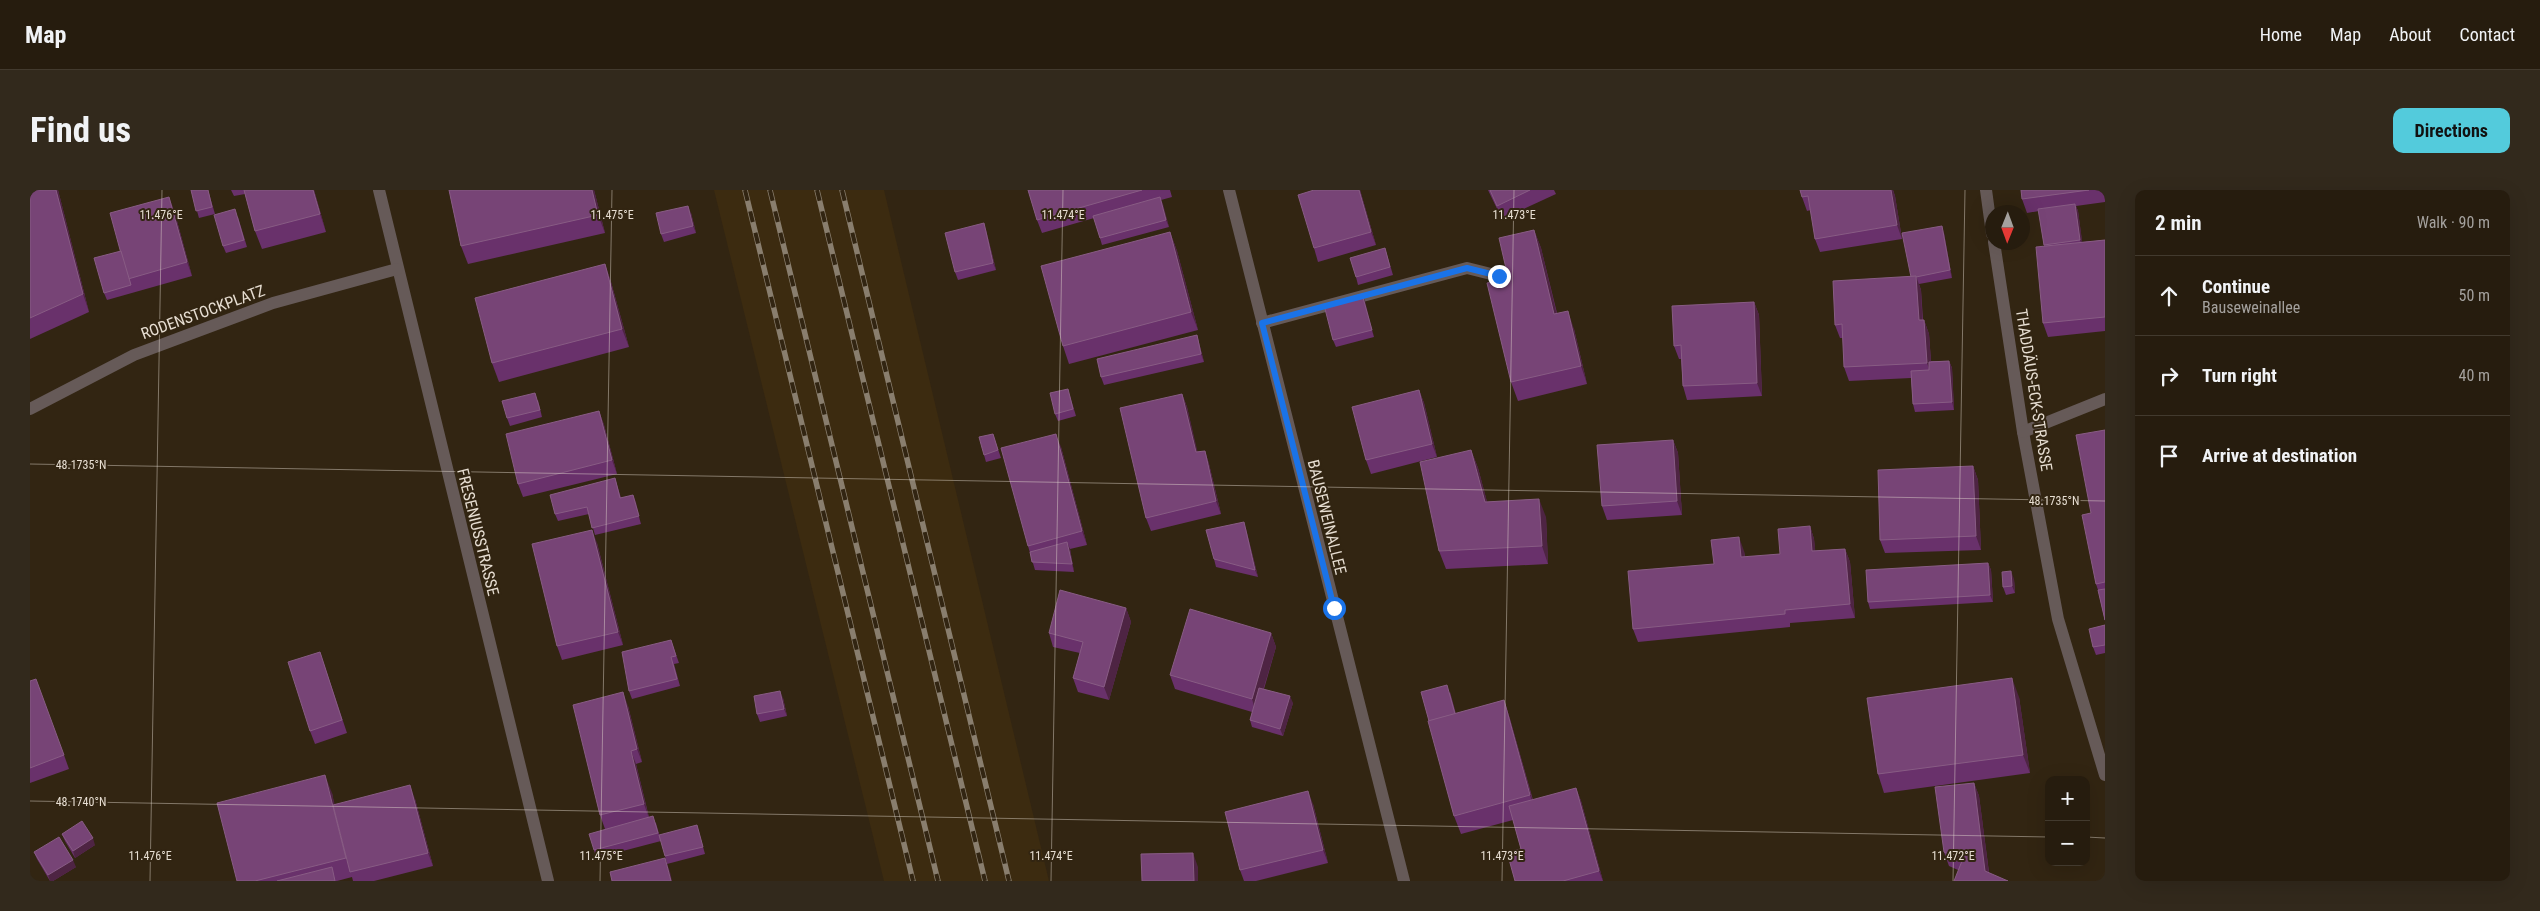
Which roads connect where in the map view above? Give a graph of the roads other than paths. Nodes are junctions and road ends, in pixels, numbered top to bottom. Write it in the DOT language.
graph roads {
  1 [pos="379,190"];
  2 [pos="1229,190"];
  3 [pos="1986,190"];
  4 [pos="1988,205"];
  5 [pos="1995,250"];
  6 [pos="397,269"];
  7 [pos="1499,276"];
  8 [pos="1262,323"];
  9 [pos="2105,399"];
  10 [pos="30,409"];
  11 [pos="2023,432"];
  12 [pos="2105,775"];
  13 [pos="548,881"];
  14 [pos="1404,881"];
  1 -- 6 [label="street, FRESENIUSSTRASSE"];
  2 -- 8 [label="street, BAUSEWEINALLEE"];
  3 -- 4 [label="street"];
  5 -- 11 [label="street, THADDÄUS-ECK-STRASSE"];
  6 -- 10 [label="street, RODENSTOCKPLATZ"];
  6 -- 13 [label="street, FRESENIUSSTRASSE"];
  7 -- 8 [label="street"];
  8 -- 14 [label="street, BAUSEWEINALLEE"];
  9 -- 11 [label="street"];
  11 -- 12 [label="street, THADDÄUS-ECK-STRASSE"];
}
